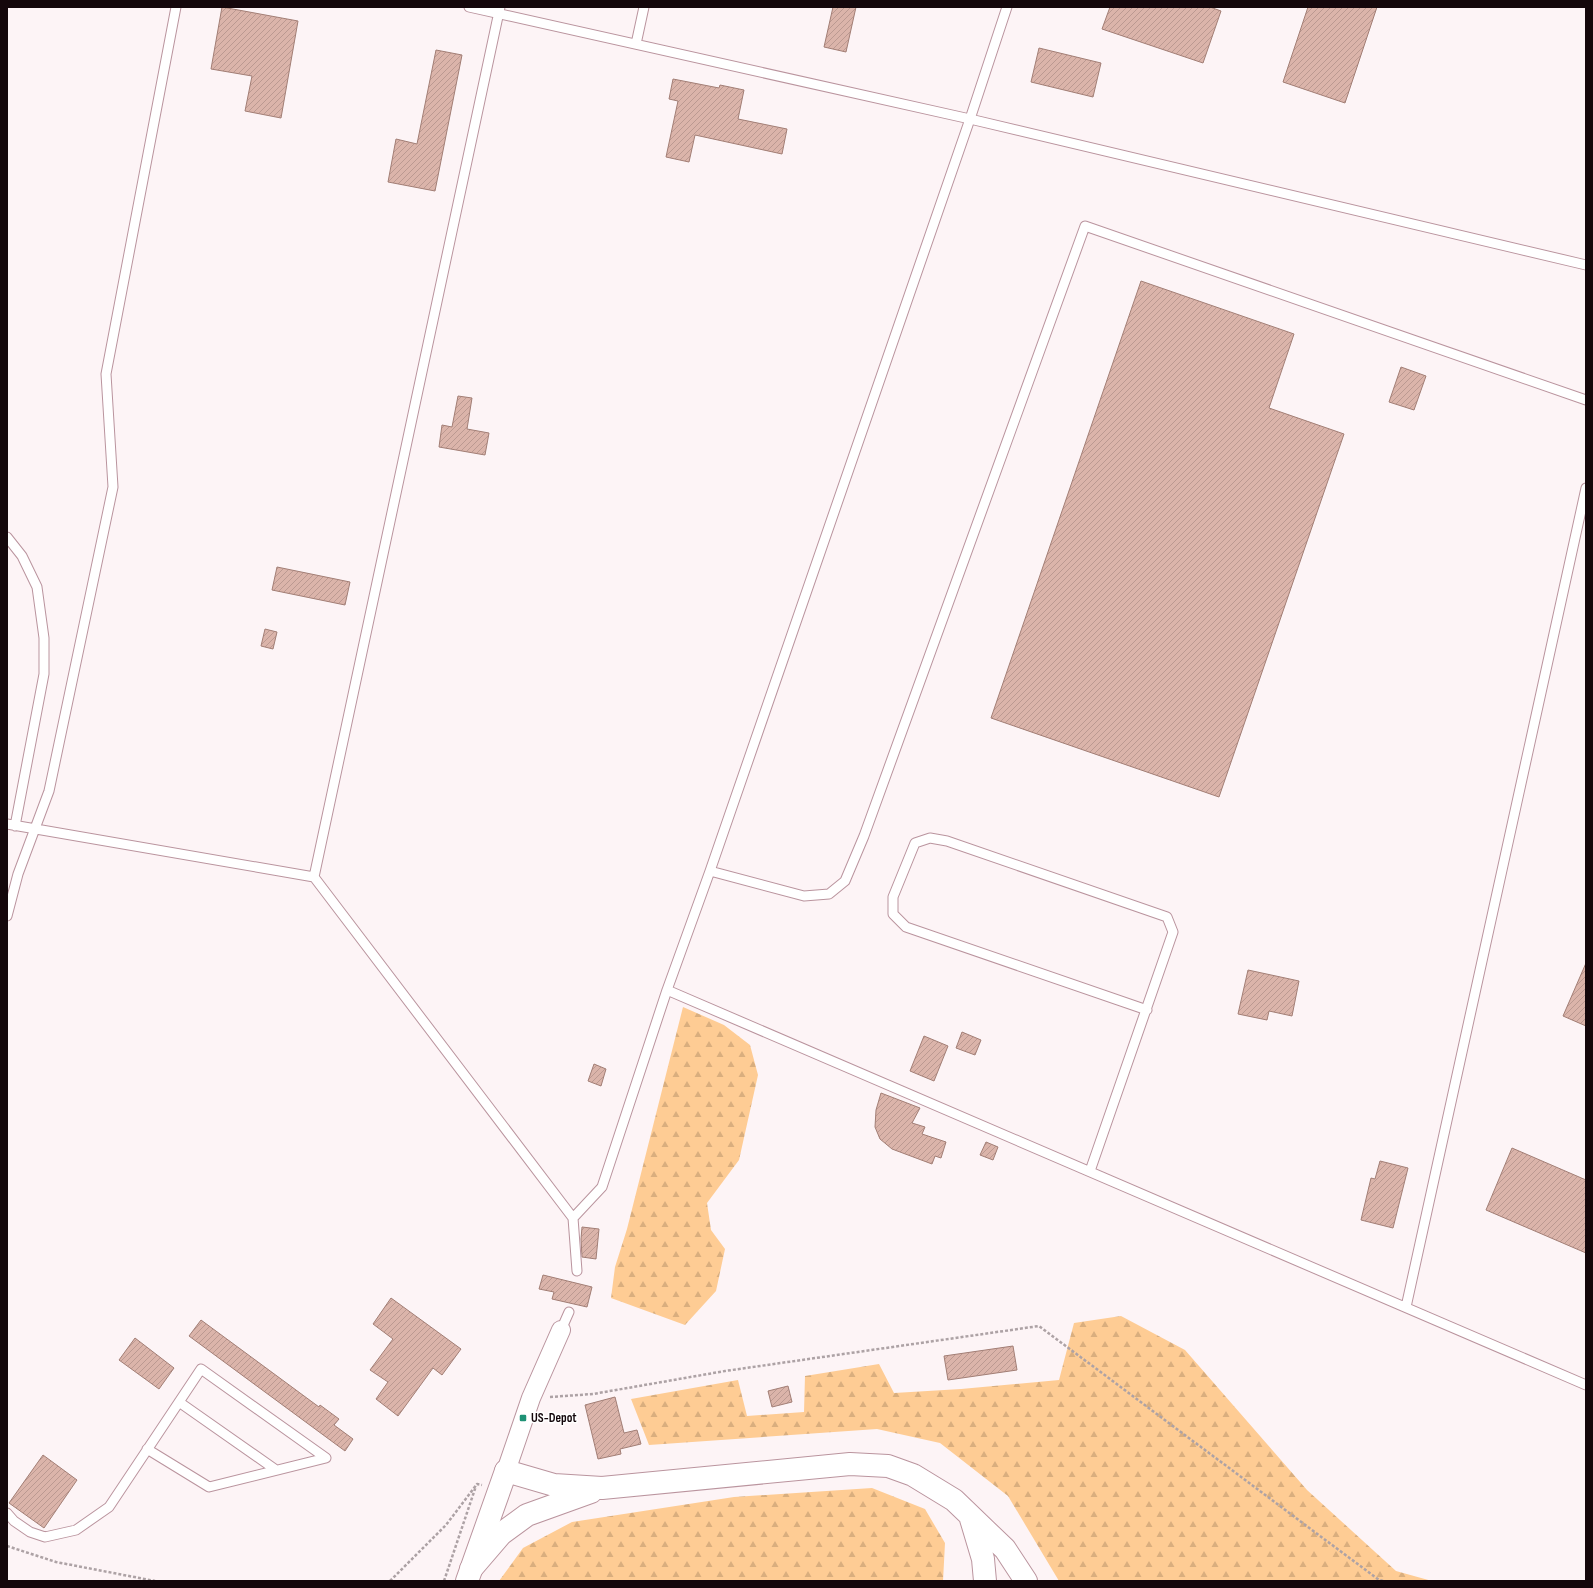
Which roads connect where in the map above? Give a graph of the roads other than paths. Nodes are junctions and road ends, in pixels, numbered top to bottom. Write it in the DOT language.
graph roads {
  1 [pos="176,7"];
  2 [pos="469,7"];
  3 [pos="644,7"];
  4 [pos="1007,7"];
  5 [pos="500,10"];
  6 [pos="636,44"];
  7 [pos="970,119"];
  8 [pos="1586,265"];
  9 [pos="1586,400"];
  10 [pos="1586,488"];
  11 [pos="7,538"];
  12 [pos="11,825"];
  13 [pos="35,829"];
  14 [pos="710,871"];
  15 [pos="314,877"];
  16 [pos="7,916"];
  17 [pos="667,990"];
  18 [pos="1147,1010"];
  19 [pos="1090,1171"];
  20 [pos="573,1218"];
  21 [pos="577,1271"];
  22 [pos="1406,1307"];
  23 [pos="569,1312"];
  24 [pos="561,1330"];
  25 [pos="1586,1385"];
  26 [pos="179,1402"];
  27 [pos="147,1449"];
  28 [pos="276,1470"];
  29 [pos="503,1480"];
  30 [pos="602,1488"];
  31 [pos="7,1513"];
  32 [pos="970,1516"];
  33 [pos="469,1575"];
  34 [pos="985,1581"];
  35 [pos="1026,1581"];
  1 -- 13 [label="lane"];
  2 -- 5 [label="lane"];
  3 -- 6 [label="lane"];
  4 -- 7 [label="lane"];
  5 -- 6 [label="lane"];
  5 -- 15 [label="lane"];
  6 -- 7 [label="lane"];
  7 -- 8 [label="lane"];
  7 -- 14 [label="lane"];
  9 -- 14 [label="lane"];
  10 -- 22 [label="lane"];
  11 -- 12 [label="lane"];
  12 -- 13 [label="lane"];
  13 -- 15 [label="lane"];
  13 -- 16 [label="lane"];
  14 -- 17 [label="lane"];
  15 -- 20 [label="lane"];
  17 -- 19 [label="lane"];
  17 -- 20 [label="lane"];
  18 -- 18 [label="lane"];
  18 -- 19 [label="lane"];
  19 -- 22 [label="lane"];
  20 -- 21 [label="lane"];
  22 -- 25 [label="lane"];
  23 -- 24 [label="lane"];
  24 -- 29 [label="street"];
  26 -- 27 [label="lane"];
  26 -- 28 [label="lane"];
  26 -- 28 [label="lane"];
  27 -- 28 [label="lane"];
  27 -- 31 [label="lane"];
  29 -- 30 [label="main road"];
  29 -- 33 [label="main road"];
  30 -- 32 [label="main road"];
  30 -- 33 [label="main road"];
  32 -- 34 [label="main road"];
  32 -- 35 [label="main road"];
}
